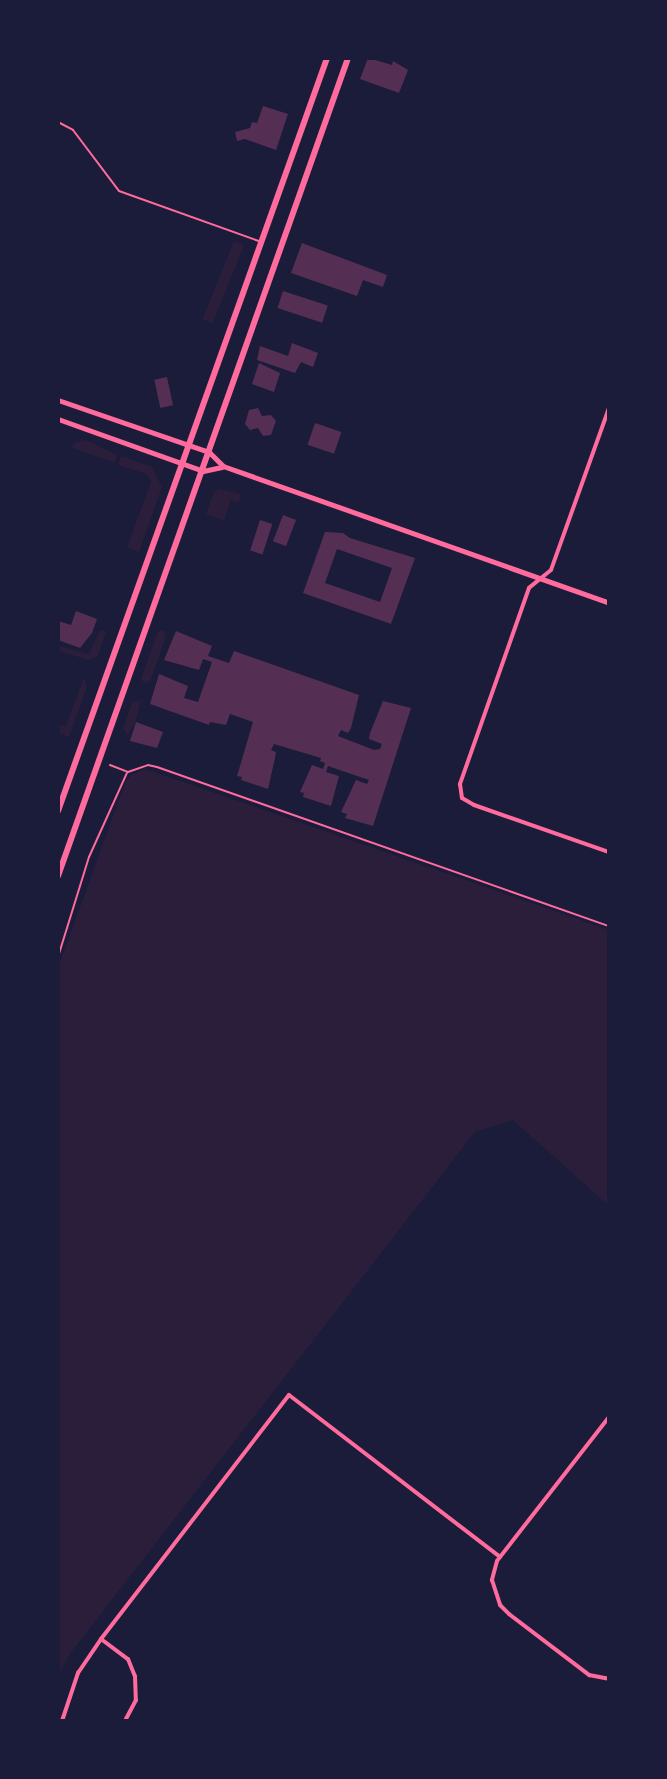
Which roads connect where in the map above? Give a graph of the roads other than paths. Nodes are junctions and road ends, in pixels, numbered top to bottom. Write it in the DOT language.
graph roads {
  1 [pos="327,58"];
  2 [pos="348,58"];
  3 [pos="58,122"];
  4 [pos="262,242"];
  5 [pos="58,400"];
  6 [pos="609,408"];
  7 [pos="58,419"];
  8 [pos="190,446"];
  9 [pos="209,452"];
  10 [pos="183,464"];
  11 [pos="223,466"];
  12 [pos="203,471"];
  13 [pos="540,579"];
  14 [pos="609,603"];
  15 [pos="58,811"];
  16 [pos="609,852"];
  17 [pos="58,876"];
  18 [pos="609,1417"];
  19 [pos="500,1557"];
  20 [pos="101,1639"];
  21 [pos="609,1679"];
  22 [pos="62,1721"];
  23 [pos="125,1721"];
  1 -- 4 [label="main road"];
  2 -- 9 [label="main road"];
  3 -- 4 [label="lane"];
  4 -- 8 [label="main road"];
  5 -- 8 [label="street"];
  6 -- 13 [label="street"];
  7 -- 10 [label="street"];
  8 -- 9 [label="street"];
  8 -- 10 [label="main road"];
  9 -- 11 [label="street"];
  9 -- 12 [label="main road"];
  10 -- 12 [label="street"];
  10 -- 15 [label="main road"];
  11 -- 12 [label="street"];
  11 -- 13 [label="street"];
  12 -- 17 [label="main road"];
  13 -- 14 [label="street"];
  13 -- 16 [label="street"];
  18 -- 19 [label="street"];
  19 -- 20 [label="street"];
  19 -- 21 [label="street"];
  20 -- 22 [label="street"];
  20 -- 23 [label="street"];
}
